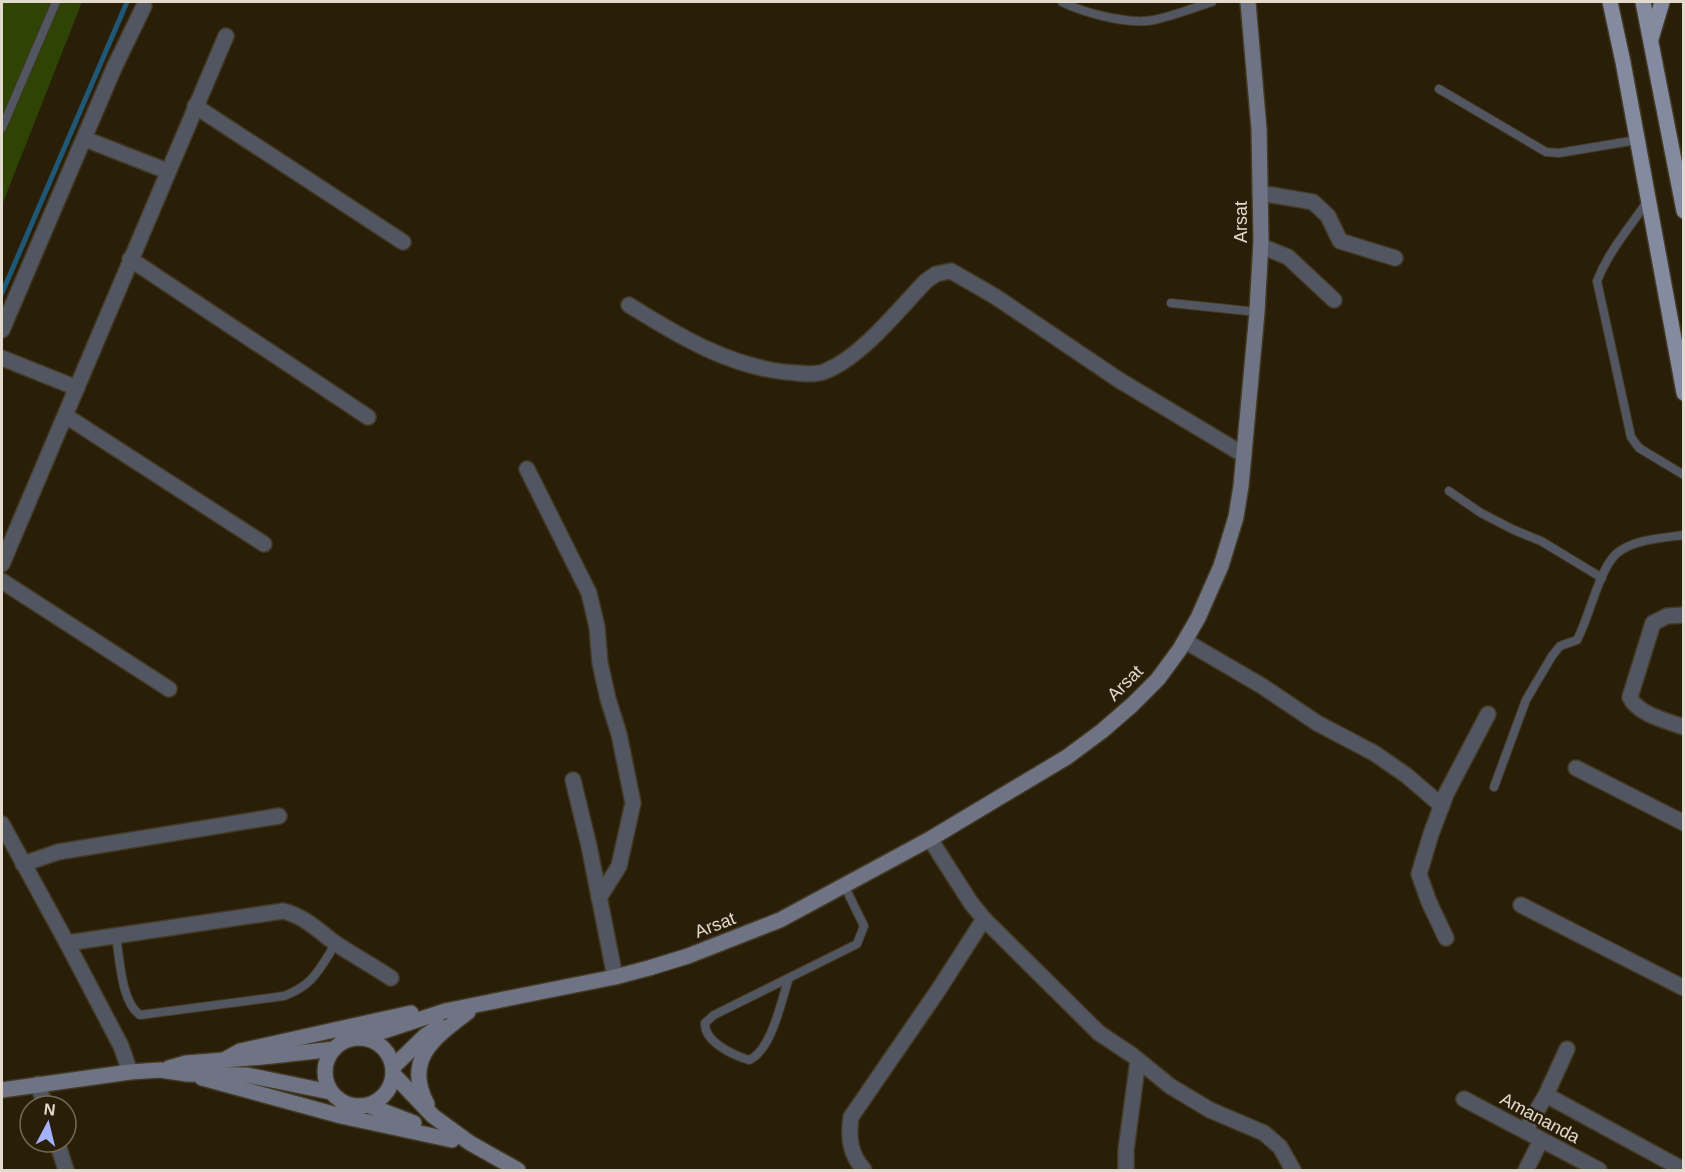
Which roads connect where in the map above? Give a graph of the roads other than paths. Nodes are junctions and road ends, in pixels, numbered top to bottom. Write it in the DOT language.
graph roads {
  1 [pos="56,2"];
  2 [pos="1062,2"];
  3 [pos="1212,2"];
  4 [pos="1248,2"];
  5 [pos="1610,2"];
  6 [pos="1643,2"];
  7 [pos="1662,2"];
  8 [pos="144,6"];
  9 [pos="226,36"];
  10 [pos="1650,40"];
  11 [pos="1438,89"];
  12 [pos="195,106"];
  13 [pos="2,128"];
  14 [pos="85,139"];
  15 [pos="1637,140"];
  16 [pos="167,171"];
  17 [pos="1260,193"];
  18 [pos="1648,201"];
  19 [pos="1683,211"];
  20 [pos="403,242"];
  21 [pos="1261,246"];
  22 [pos="1395,258"];
  23 [pos="130,259"];
  24 [pos="1334,300"];
  25 [pos="1171,303"];
  26 [pos="629,305"];
  27 [pos="1257,312"];
  28 [pos="2,330"];
  29 [pos="2,358"];
  30 [pos="77,388"];
  31 [pos="1683,393"];
  32 [pos="66,416"];
  33 [pos="368,417"];
  34 [pos="1244,456"];
  35 [pos="527,469"];
  36 [pos="1683,475"];
  37 [pos="1449,491"];
  38 [pos="1683,535"];
  39 [pos="264,544"];
  40 [pos="2,564"];
  41 [pos="1602,578"];
  42 [pos="2,581"];
  43 [pos="1683,615"];
  44 [pos="1185,641"];
  45 [pos="169,689"];
  46 [pos="1488,714"];
  47 [pos="1683,727"];
  48 [pos="1576,768"];
  49 [pos="573,780"];
  50 [pos="1494,787"];
  51 [pos="1442,806"];
  52 [pos="279,816"];
  53 [pos="1683,823"];
  54 [pos="2,824"];
  55 [pos="930,839"];
  56 [pos="23,864"];
  57 [pos="844,885"];
  58 [pos="599,898"];
  59 [pos="1521,904"];
  60 [pos="984,919"];
  61 [pos="116,937"];
  62 [pos="1446,938"];
  63 [pos="68,943"];
  64 [pos="336,943"];
  65 [pos="615,977"];
  66 [pos="391,978"];
  67 [pos="789,978"];
  68 [pos="1683,988"];
  69 [pos="491,1002"];
  70 [pos="445,1011"];
  71 [pos="468,1012"];
  72 [pos="363,1038"];
  73 [pos="334,1048"];
  74 [pos="1567,1049"];
  75 [pos="222,1060"];
  76 [pos="1138,1060"];
  77 [pos="160,1070"];
  78 [pos="394,1071"];
  79 [pos="130,1072"];
  80 [pos="188,1074"];
  81 [pos="38,1084"];
  82 [pos="2,1090"];
  83 [pos="330,1092"];
  84 [pos="41,1094"];
  85 [pos="1546,1095"];
  86 [pos="1464,1099"];
  87 [pos="370,1106"];
  88 [pos="434,1116"];
  89 [pos="1525,1131"];
  90 [pos="452,1140"];
  91 [pos="1541,1140"];
  92 [pos="470,1143"];
  93 [pos="61,1154"];
  94 [pos="66,1170"];
  95 [pos="518,1170"];
  96 [pos="864,1170"];
  97 [pos="1126,1170"];
  98 [pos="1293,1170"];
  99 [pos="1526,1170"];
  100 [pos="1599,1170"];
  101 [pos="1683,1170"];
  1 -- 13 [label="lane"];
  2 -- 3 [label="lane"];
  4 -- 17 [label="street, Arsat"];
  5 -- 15 [label="main road"];
  6 -- 10 [label="main road"];
  7 -- 10 [label="main road"];
  8 -- 14 [label="street"];
  9 -- 12 [label="street"];
  10 -- 19 [label="main road"];
  11 -- 15 [label="lane"];
  12 -- 16 [label="street"];
  12 -- 20 [label="street"];
  14 -- 16 [label="street"];
  14 -- 28 [label="street"];
  15 -- 18 [label="main road"];
  16 -- 23 [label="street"];
  17 -- 21 [label="street, Arsat"];
  17 -- 22 [label="street"];
  18 -- 31 [label="main road"];
  18 -- 36 [label="lane"];
  21 -- 24 [label="street"];
  21 -- 27 [label="street, Arsat"];
  23 -- 30 [label="street"];
  23 -- 33 [label="street"];
  25 -- 27 [label="lane"];
  26 -- 34 [label="street"];
  27 -- 34 [label="street, Arsat"];
  29 -- 30 [label="street"];
  30 -- 32 [label="street"];
  32 -- 39 [label="street"];
  32 -- 40 [label="street"];
  34 -- 44 [label="street, Arsat"];
  35 -- 58 [label="street"];
  37 -- 41 [label="lane"];
  38 -- 41 [label="lane"];
  41 -- 50 [label="lane"];
  42 -- 45 [label="street"];
  43 -- 47 [label="street"];
  44 -- 51 [label="street"];
  44 -- 55 [label="street, Arsat"];
  46 -- 51 [label="street"];
  48 -- 53 [label="street"];
  49 -- 58 [label="street"];
  51 -- 62 [label="street"];
  52 -- 56 [label="street"];
  54 -- 56 [label="street"];
  55 -- 57 [label="street, Arsat"];
  55 -- 60 [label="street"];
  56 -- 63 [label="street"];
  57 -- 65 [label="street, Arsat"];
  57 -- 67 [label="lane"];
  58 -- 65 [label="street"];
  59 -- 68 [label="street"];
  60 -- 76 [label="street"];
  60 -- 96 [label="street"];
  61 -- 63 [label="street"];
  61 -- 64 [label="street"];
  61 -- 64 [label="lane"];
  63 -- 79 [label="street"];
  64 -- 66 [label="street"];
  65 -- 69 [label="street, Arsat"];
  67 -- 67 [label="lane"];
  69 -- 70 [label="street"];
  69 -- 71 [label="street"];
  70 -- 72 [label="street"];
  70 -- 75 [label="street"];
  71 -- 78 [label="street"];
  71 -- 88 [label="street"];
  72 -- 73 [label="street"];
  72 -- 78 [label="street"];
  73 -- 75 [label="street"];
  73 -- 83 [label="street"];
  74 -- 85 [label="street"];
  75 -- 77 [label="street"];
  76 -- 97 [label="street"];
  76 -- 98 [label="street"];
  77 -- 79 [label="street"];
  77 -- 80 [label="street"];
  78 -- 87 [label="street"];
  78 -- 88 [label="street"];
  79 -- 81 [label="street"];
  80 -- 83 [label="street"];
  80 -- 90 [label="street"];
  81 -- 82 [label="street"];
  81 -- 84 [label="street"];
  83 -- 87 [label="street"];
  85 -- 89 [label="street"];
  85 -- 101 [label="street"];
  86 -- 89 [label="street, Amananda"];
  87 -- 90 [label="street"];
  88 -- 92 [label="street"];
  89 -- 91 [label="street, Amananda"];
  90 -- 92 [label="street"];
  91 -- 99 [label="street"];
  91 -- 100 [label="street, Amananda"];
  92 -- 95 [label="street"];
  93 -- 94 [label="street"];
}
